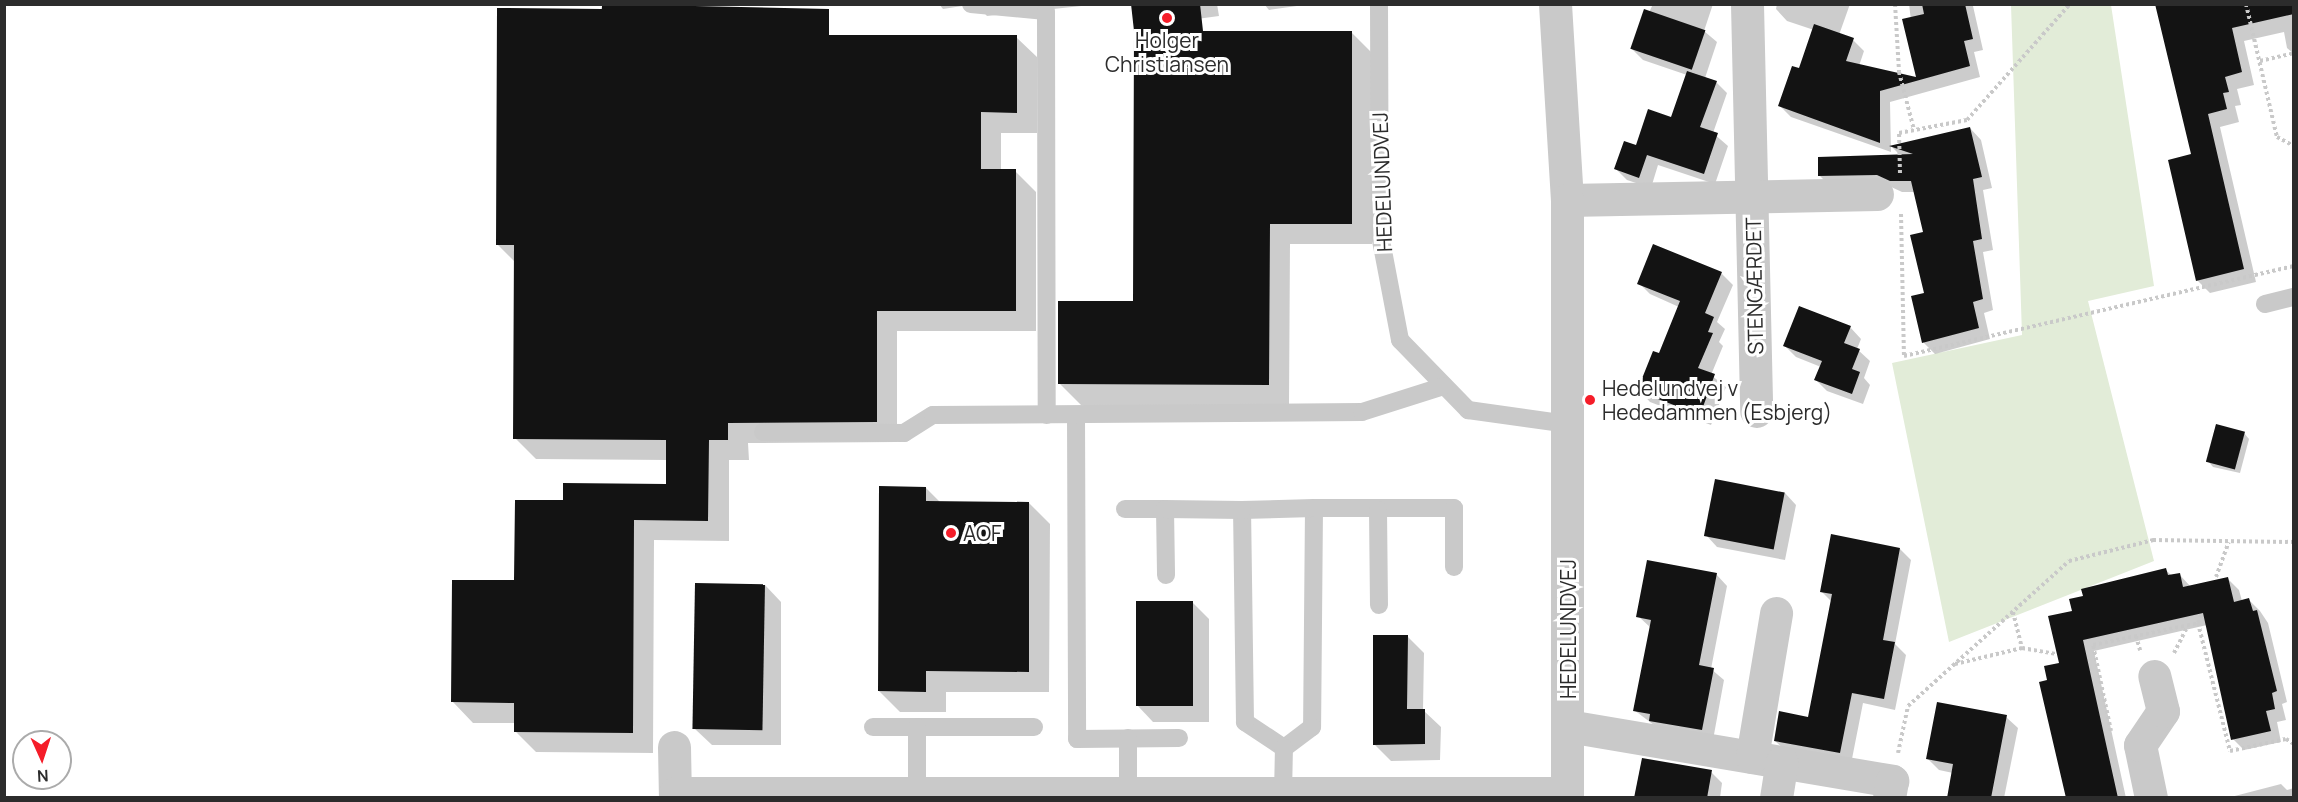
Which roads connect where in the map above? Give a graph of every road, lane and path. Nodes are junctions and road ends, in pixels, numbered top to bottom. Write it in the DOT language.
graph roads {
  1 [pos="971,4"];
  2 [pos="1379,4"];
  3 [pos="1555,4"];
  4 [pos="1747,4"];
  5 [pos="1895,4"];
  6 [pos="2070,4"];
  7 [pos="2246,4"];
  8 [pos="2294,53"];
  9 [pos="2260,61"];
  10 [pos="1914,130"];
  11 [pos="2294,146"];
  12 [pos="1893,192"];
  13 [pos="1752,196"];
  14 [pos="1567,200"];
  15 [pos="2294,266"];
  16 [pos="2294,297"];
  17 [pos="2265,304"];
  18 [pos="1444,386"];
  19 [pos="1756,411"];
  20 [pos="1047,415"];
  21 [pos="1076,415"];
  22 [pos="1567,424"];
  23 [pos="763,432"];
  24 [pos="1125,508"];
  25 [pos="1314,508"];
  26 [pos="1165,509"];
  27 [pos="1242,510"];
  28 [pos="1378,510"];
  29 [pos="2229,542"];
  30 [pos="2294,542"];
  31 [pos="1454,567"];
  32 [pos="1166,575"];
  33 [pos="2216,577"];
  34 [pos="1379,605"];
  35 [pos="2013,612"];
  36 [pos="1776,613"];
  37 [pos="2201,615"];
  38 [pos="2198,623"];
  39 [pos="2022,648"];
  40 [pos="2055,654"];
  41 [pos="2089,659"];
  42 [pos="2096,660"];
  43 [pos="1955,664"];
  44 [pos="2154,676"];
  45 [pos="1568,726"];
  46 [pos="873,727"];
  47 [pos="916,727"];
  48 [pos="1034,727"];
  49 [pos="1128,738"];
  50 [pos="1179,738"];
  51 [pos="675,747"];
  52 [pos="1284,748"];
  53 [pos="1767,759"];
  54 [pos="1890,789"];
  55 [pos="917,794"];
  56 [pos="1128,794"];
  57 [pos="1283,794"];
  58 [pos="1424,795"];
  59 [pos="1567,795"];
  60 [pos="675,796"];
  61 [pos="993,796"];
  62 [pos="1198,796"];
  63 [pos="1776,798"];
  64 [pos="2151,798"];
  1 -- 20 [label="lane"];
  2 -- 18 [label="lane, HEDELUNDVEJ"];
  3 -- 14 [label="street, HEDELUNDVEJ"];
  4 -- 13 [label="street, STENGÆRDET"];
  5 -- 10 [label="path"];
  6 -- 10 [label="path"];
  7 -- 9 [label="path"];
  8 -- 9 [label="path"];
  9 -- 11 [label="path"];
  10 -- 12 [label="path"];
  12 -- 13 [label="street, STENGÆRDET"];
  12 -- 15 [label="path"];
  13 -- 14 [label="street, STENGÆRDET"];
  13 -- 19 [label="street, STENGÆRDET"];
  14 -- 22 [label="street, HEDELUNDVEJ"];
  16 -- 17 [label="lane"];
  18 -- 21 [label="lane"];
  18 -- 22 [label="lane, HEDELUNDVEJ"];
  20 -- 21 [label="lane"];
  20 -- 23 [label="lane"];
  21 -- 49 [label="lane"];
  22 -- 45 [label="street, HEDELUNDVEJ"];
  24 -- 26 [label="lane"];
  25 -- 27 [label="lane"];
  25 -- 28 [label="lane"];
  25 -- 52 [label="lane"];
  26 -- 27 [label="lane"];
  26 -- 32 [label="lane"];
  27 -- 52 [label="lane"];
  28 -- 31 [label="lane"];
  28 -- 34 [label="lane"];
  29 -- 30 [label="path"];
  29 -- 33 [label="path"];
  29 -- 35 [label="path"];
  35 -- 39 [label="path"];
  35 -- 43 [label="path"];
  36 -- 53 [label="street"];
  37 -- 38 [label="path"];
  39 -- 40 [label="path"];
  39 -- 43 [label="path"];
  41 -- 42 [label="path"];
  43 -- 54 [label="path"];
  44 -- 64 [label="street"];
  45 -- 53 [label="street, HEDELUNDVEJ"];
  45 -- 59 [label="street, HEDELUNDVEJ"];
  46 -- 47 [label="lane"];
  47 -- 48 [label="lane"];
  47 -- 55 [label="lane"];
  49 -- 50 [label="lane"];
  49 -- 56 [label="lane"];
  51 -- 60 [label="street"];
  52 -- 57 [label="lane"];
  53 -- 54 [label="street, HEDELUNDVEJ"];
  53 -- 63 [label="street"];
  55 -- 60 [label="street"];
  55 -- 61 [label="street"];
  56 -- 61 [label="street"];
  56 -- 62 [label="street"];
  57 -- 58 [label="street"];
  57 -- 62 [label="street"];
  58 -- 59 [label="street"];
}
